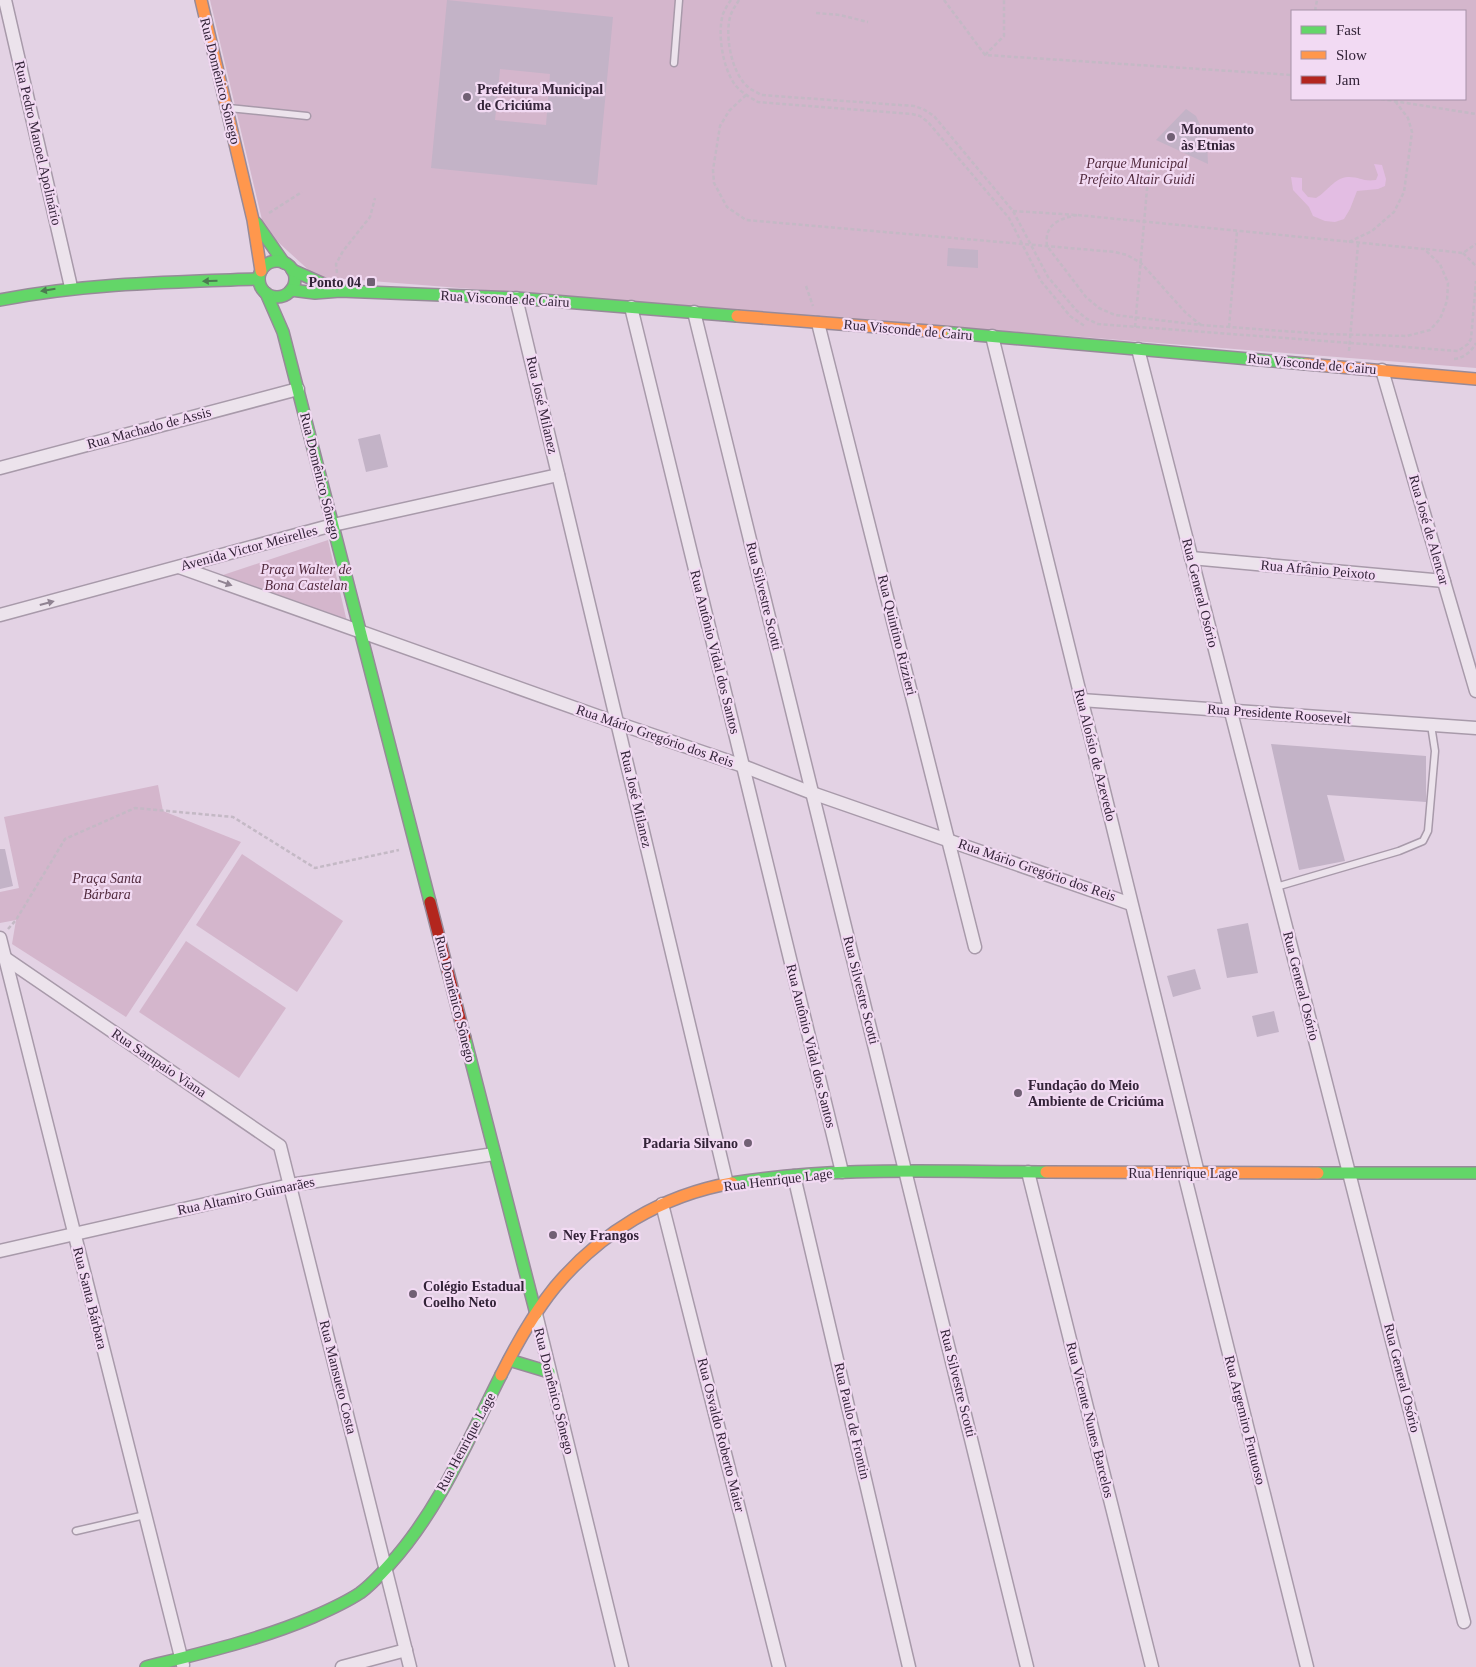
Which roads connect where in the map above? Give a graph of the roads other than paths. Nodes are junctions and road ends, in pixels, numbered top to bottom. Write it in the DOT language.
graph roads {
  1 [pos="5,0"];
  2 [pos="201,0"];
  3 [pos="679,0"];
  4 [pos="674,63"];
  5 [pos="228,108"];
  6 [pos="307,116"];
  7 [pos="254,220"];
  8 [pos="288,266"];
  9 [pos="260,275"];
  10 [pos="71,287"];
  11 [pos="340,291"];
  12 [pos="266,293"];
  13 [pos="516,298"];
  14 [pos="288,299"];
  15 [pos="0,300"];
  16 [pos="631,307"];
  17 [pos="694,312"];
  18 [pos="818,323"];
  19 [pos="283,332"];
  20 [pos="992,336"];
  21 [pos="1138,349"];
  22 [pos="1382,370"];
  23 [pos="1476,378"];
  24 [pos="298,389"];
  25 [pos="0,468"];
  26 [pos="558,475"];
  27 [pos="333,525"];
  28 [pos="1191,558"];
  29 [pos="179,567"];
  30 [pos="1444,581"];
  31 [pos="0,615"];
  32 [pos="360,632"];
  33 [pos="1476,691"];
  34 [pos="1081,700"];
  35 [pos="1230,710"];
  36 [pos="618,723"];
  37 [pos="1431,725"];
  38 [pos="1476,728"];
  39 [pos="743,766"];
  40 [pos="812,793"];
  41 [pos="948,839"];
  42 [pos="1276,887"];
  43 [pos="1132,904"];
  44 [pos="0,938"];
  45 [pos="975,948"];
  46 [pos="6,958"];
  47 [pos="494,1154"];
  48 [pos="842,1172"];
  49 [pos="906,1172"];
  50 [pos="1028,1172"];
  51 [pos="1184,1173"];
  52 [pos="1198,1173"];
  53 [pos="1349,1173"];
  54 [pos="1476,1173"];
  55 [pos="794,1176"];
  56 [pos="728,1184"];
  57 [pos="290,1185"];
  58 [pos="662,1204"];
  59 [pos="74,1234"];
  60 [pos="0,1251"];
  61 [pos="536,1314"];
  62 [pos="509,1360"];
  63 [pos="549,1372"];
  64 [pos="145,1515"];
  65 [pos="76,1531"];
  66 [pos="386,1569"];
  67 [pos="1464,1622"];
  68 [pos="406,1650"];
  69 [pos="183,1662"];
  70 [pos="146,1667"];
  71 [pos="342,1667"];
  72 [pos="410,1667"];
  73 [pos="622,1667"];
  74 [pos="779,1667"];
  75 [pos="909,1667"];
  76 [pos="1028,1667"];
  77 [pos="1152,1667"];
  78 [pos="1307,1667"];
  1 -- 10 [label="street, Rua Pedro Manoel Apolinário"];
  2 -- 5 [label="street, Rua Domênico Sônego"];
  3 -- 4 [label="lane"];
  5 -- 6 [label="lane"];
  5 -- 7 [label="street, Rua Domênico Sônego"];
  7 -- 8 [label="street, Rua Domênico Sônego"];
  7 -- 9 [label="street, Rua Domênico Sônego"];
  8 -- 9 [label="street"];
  8 -- 11 [label="street, Rua Visconde de Cairu"];
  8 -- 14 [label="street"];
  9 -- 10 [label="street, one-way"];
  9 -- 12 [label="street"];
  10 -- 15 [label="street, one-way"];
  11 -- 13 [label="street, Rua Visconde de Cairu"];
  11 -- 14 [label="street, Rua Visconde de Cairu"];
  12 -- 14 [label="street"];
  12 -- 19 [label="street, Rua Domênico Sônego"];
  13 -- 16 [label="street, Rua Visconde de Cairu"];
  13 -- 26 [label="street, Rua José Milanez"];
  14 -- 19 [label="street, Rua Domênico Sônego"];
  16 -- 17 [label="street, Rua Visconde de Cairu"];
  16 -- 39 [label="street, Rua Antônio Vidal dos Santos"];
  17 -- 18 [label="street, Rua Visconde de Cairu"];
  17 -- 40 [label="street, Rua Silvestre Scotti"];
  18 -- 20 [label="street, Rua Visconde de Cairu"];
  18 -- 41 [label="street, Rua Quintino Rizzieri"];
  19 -- 24 [label="street, Rua Domênico Sônego"];
  20 -- 21 [label="street, Rua Visconde de Cairu"];
  20 -- 34 [label="street, Rua Aloísio de Azevedo"];
  21 -- 22 [label="street, Rua Visconde de Cairu"];
  21 -- 28 [label="street, Rua General Osório"];
  22 -- 23 [label="street, Rua Visconde de Cairu"];
  22 -- 30 [label="street, Rua José de Alencar"];
  24 -- 25 [label="street, Rua Machado de Assis"];
  24 -- 27 [label="street, Rua Domênico Sônego"];
  26 -- 27 [label="street, Avenida Victor Meirelles"];
  26 -- 36 [label="street, Rua José Milanez"];
  27 -- 29 [label="street, Avenida Victor Meirelles"];
  27 -- 32 [label="street, Rua Domênico Sônego"];
  28 -- 30 [label="street, Rua Afrânio Peixoto"];
  28 -- 35 [label="street, Rua General Osório"];
  31 -- 29 [label="street, Avenida Victor Meirelles, one-way"];
  29 -- 32 [label="street, Rua Mário Gregório dos Reis, one-way"];
  30 -- 33 [label="street, Rua José de Alencar"];
  32 -- 36 [label="street, Rua Mário Gregório dos Reis"];
  32 -- 47 [label="street, Rua Domênico Sônego"];
  34 -- 35 [label="street, Rua Presidente Roosevelt"];
  34 -- 43 [label="street, Rua Aloísio de Azevedo"];
  35 -- 37 [label="street, Rua Presidente Roosevelt"];
  35 -- 42 [label="street, Rua General Osório"];
  36 -- 39 [label="street, Rua Mário Gregório dos Reis"];
  36 -- 56 [label="street, Rua José Milanez"];
  37 -- 38 [label="street, Rua Presidente Roosevelt"];
  37 -- 42 [label="lane"];
  39 -- 40 [label="street, Rua Mário Gregório dos Reis"];
  39 -- 48 [label="street, Rua Antônio Vidal dos Santos"];
  40 -- 41 [label="street, Rua Mário Gregório dos Reis"];
  40 -- 49 [label="street, Rua Silvestre Scotti"];
  41 -- 43 [label="street, Rua Mário Gregório dos Reis"];
  41 -- 45 [label="street, Rua Quintino Rizzieri"];
  42 -- 53 [label="street, Rua General Osório"];
  43 -- 52 [label="street, Rua Aloísio de Azevedo"];
  44 -- 46 [label="street, Rua Santa Bárbara"];
  46 -- 57 [label="street, Rua Sampaio Viana"];
  46 -- 59 [label="street, Rua Santa Bárbara"];
  47 -- 57 [label="street, Rua Altamiro Guimarães"];
  47 -- 61 [label="street, Rua Domênico Sônego"];
  48 -- 49 [label="street, Rua Henrique Lage"];
  48 -- 55 [label="street, Rua Henrique Lage"];
  49 -- 50 [label="street, Rua Henrique Lage"];
  49 -- 76 [label="street, Rua Silvestre Scotti"];
  50 -- 51 [label="street, Rua Henrique Lage"];
  50 -- 77 [label="street, Rua Vicente Nunes Barcelos"];
  51 -- 52 [label="street, Rua Henrique Lage"];
  51 -- 78 [label="street, Rua Argemiro Frutuoso"];
  52 -- 53 [label="street, Rua Henrique Lage"];
  53 -- 54 [label="street, Rua Henrique Lage"];
  53 -- 67 [label="street, Rua General Osório"];
  55 -- 56 [label="street, Rua Henrique Lage"];
  55 -- 75 [label="street, Rua Paulo de Frontin"];
  56 -- 58 [label="street, Rua Henrique Lage"];
  57 -- 59 [label="street, Rua Altamiro Guimarães"];
  57 -- 66 [label="street, Rua Mansueto Costa"];
  58 -- 61 [label="street, Rua Henrique Lage"];
  58 -- 74 [label="street, Rua Osvaldo Roberto Maier"];
  59 -- 60 [label="street, Rua Altamiro Guimarães"];
  59 -- 64 [label="street, Rua Santa Bárbara"];
  61 -- 62 [label="street, Rua Henrique Lage"];
  61 -- 63 [label="street, Rua Domênico Sônego"];
  62 -- 63 [label="street"];
  62 -- 66 [label="street, Rua Henrique Lage"];
  63 -- 73 [label="street, Rua Domênico Sônego"];
  64 -- 65 [label="lane"];
  64 -- 69 [label="street, Rua Santa Bárbara"];
  66 -- 68 [label="street, Rua Mansueto Costa"];
  66 -- 69 [label="street, Rua Henrique Lage"];
  68 -- 71 [label="street"];
  68 -- 72 [label="street, Rua Mansueto Costa"];
  69 -- 70 [label="street, Rua Henrique Lage"];
}
